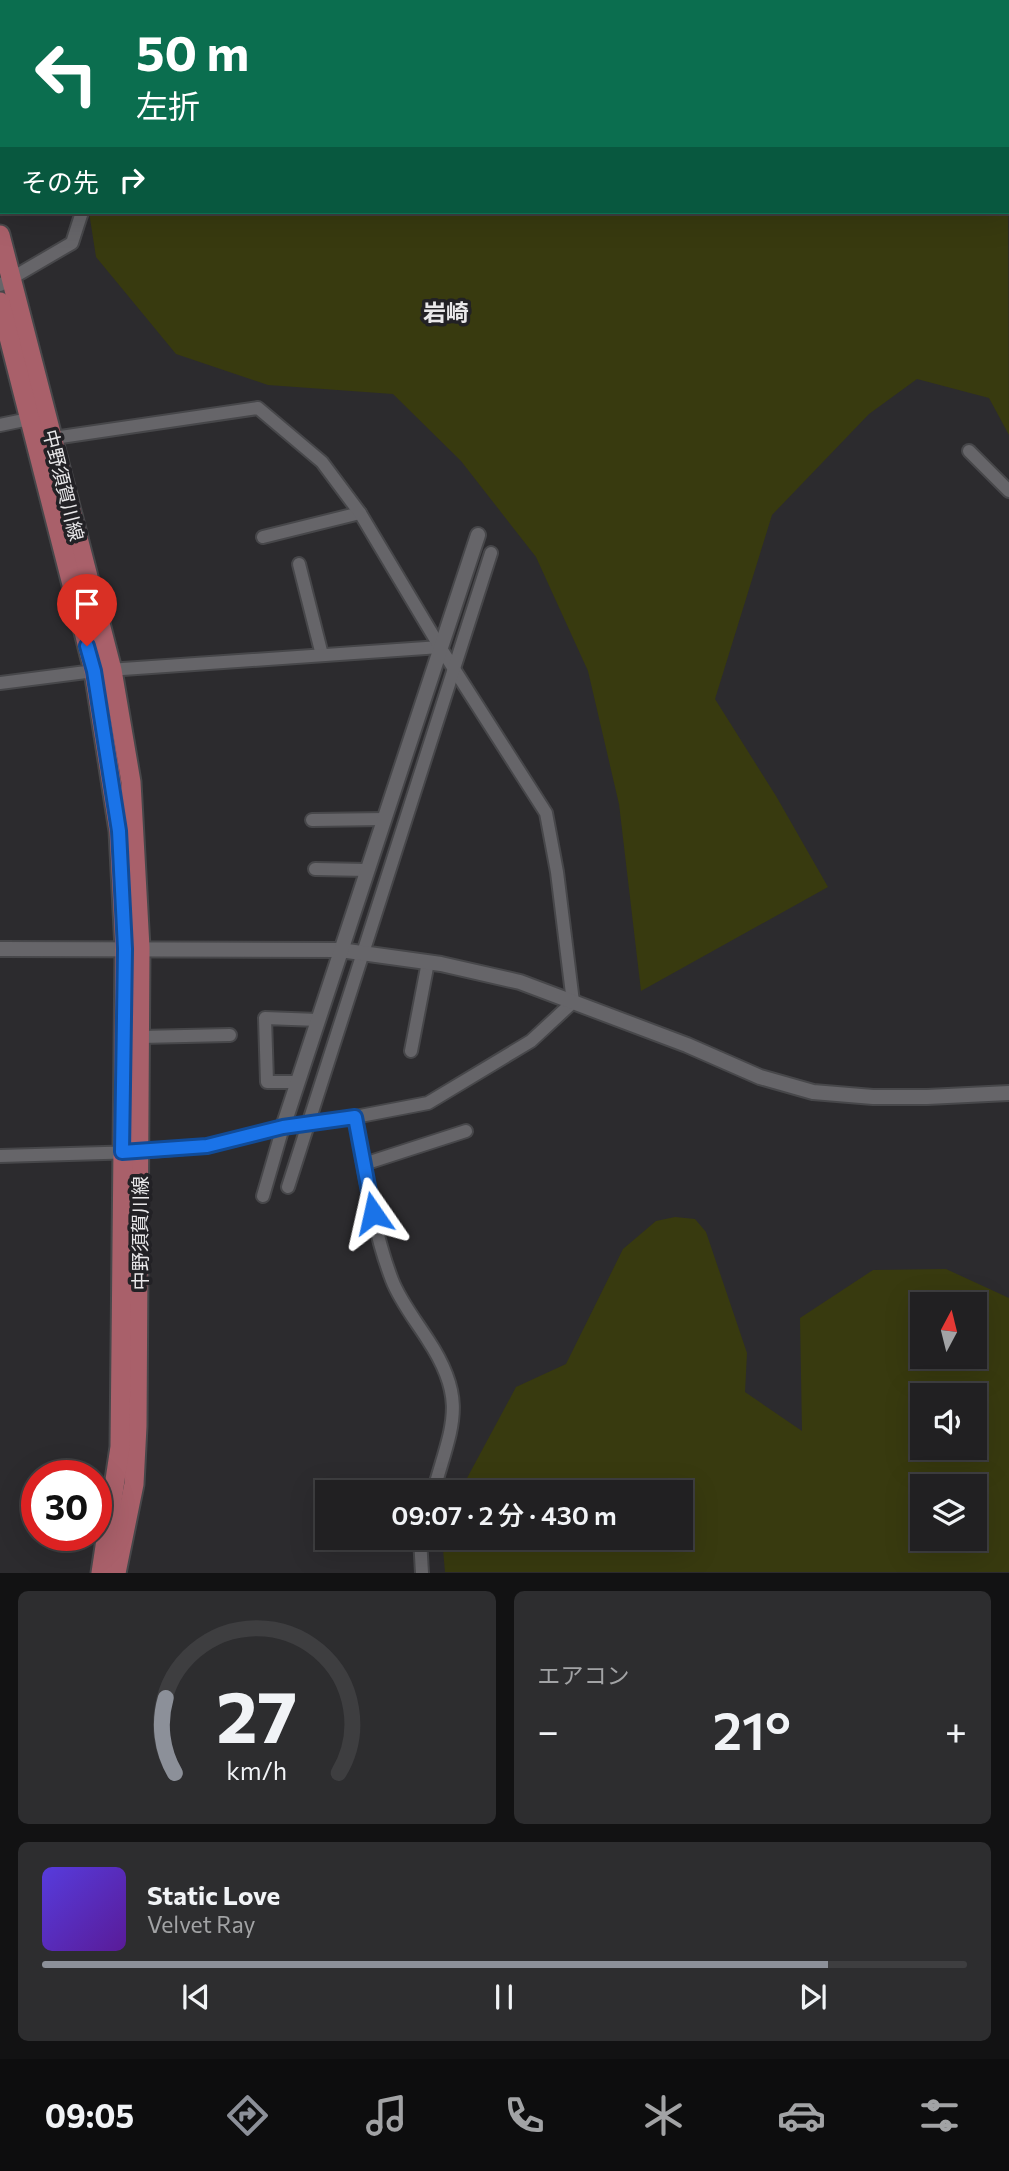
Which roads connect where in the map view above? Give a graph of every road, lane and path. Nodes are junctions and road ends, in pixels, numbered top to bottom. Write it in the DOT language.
graph roads {
  1 [pos="406,0"];
  2 [pos="423,0"];
  3 [pos="81,214"];
  4 [pos="0,235"];
  5 [pos="6,282"];
  6 [pos="0,302"];
  7 [pos="29,419"];
  8 [pos="0,425"];
  9 [pos="43,439"];
  10 [pos="969,452"];
  11 [pos="1009,491"];
  12 [pos="360,513"];
  13 [pos="478,535"];
  14 [pos="263,537"];
  15 [pos="491,553"];
  16 [pos="299,564"];
  17 [pos="440,647"];
  18 [pos="322,655"];
  19 [pos="103,670"];
  20 [pos="454,670"];
  21 [pos="0,683"];
  22 [pos="385,819"];
  23 [pos="312,820"];
  24 [pos="315,869"];
  25 [pos="368,870"];
  26 [pos="132,948"];
  27 [pos="0,949"];
  28 [pos="340,950"];
  29 [pos="362,953"];
  30 [pos="428,962"];
  31 [pos="573,1002"];
  32 [pos="318,1020"];
  33 [pos="230,1035"];
  34 [pos="140,1037"];
  35 [pos="411,1051"];
  36 [pos="298,1082"];
  37 [pos="1009,1093"];
  38 [pos="355,1117"];
  39 [pos="308,1124"];
  40 [pos="283,1127"];
  41 [pos="466,1131"];
  42 [pos="131,1152"];
  43 [pos="0,1156"];
  44 [pos="364,1164"];
  45 [pos="288,1186"];
  46 [pos="263,1196"];
  47 [pos="437,1480"];
  48 [pos="421,1550"];
  49 [pos="101,1573"];
  50 [pos="116,1573"];
  51 [pos="422,1573"];
  1 -- 2 [label="street"];
  3 -- 5 [label="street"];
  4 -- 5 [label="main road, 中野須賀川線"];
  5 -- 9 [label="main road, 中野須賀川線"];
  6 -- 7 [label="main road, 中野須賀川線"];
  7 -- 8 [label="street"];
  7 -- 9 [label="main road, 中野須賀川線"];
  9 -- 12 [label="street"];
  9 -- 19 [label="main road, 中野須賀川線"];
  10 -- 11 [label="street"];
  12 -- 14 [label="street"];
  12 -- 17 [label="street"];
  13 -- 17 [label="street"];
  15 -- 20 [label="street"];
  16 -- 18 [label="street"];
  17 -- 18 [label="street"];
  17 -- 20 [label="street"];
  17 -- 22 [label="street"];
  18 -- 19 [label="street"];
  19 -- 21 [label="street"];
  19 -- 26 [label="main road, 中野須賀川線"];
  20 -- 29 [label="street"];
  20 -- 31 [label="street"];
  22 -- 23 [label="street"];
  22 -- 25 [label="street"];
  24 -- 25 [label="street"];
  25 -- 28 [label="street"];
  26 -- 27 [label="street"];
  26 -- 28 [label="street"];
  26 -- 34 [label="main road, 中野須賀川線"];
  26 -- 42 [label="main road, 中野須賀川線"];
  28 -- 29 [label="street"];
  28 -- 32 [label="street"];
  29 -- 30 [label="street"];
  29 -- 39 [label="street"];
  30 -- 31 [label="street"];
  30 -- 35 [label="street"];
  31 -- 37 [label="street"];
  31 -- 38 [label="street"];
  32 -- 36 [label="street"];
  32 -- 36 [label="street"];
  33 -- 34 [label="street"];
  34 -- 42 [label="main road, 中野須賀川線"];
  36 -- 40 [label="street"];
  38 -- 39 [label="street"];
  38 -- 44 [label="street"];
  39 -- 40 [label="street"];
  39 -- 45 [label="street"];
  40 -- 42 [label="street"];
  40 -- 46 [label="street"];
  41 -- 44 [label="street"];
  42 -- 43 [label="street"];
  42 -- 49 [label="main road, 中野須賀川線"];
  42 -- 50 [label="main road, 中野須賀川線"];
  44 -- 47 [label="street"];
  48 -- 51 [label="street"];
}
